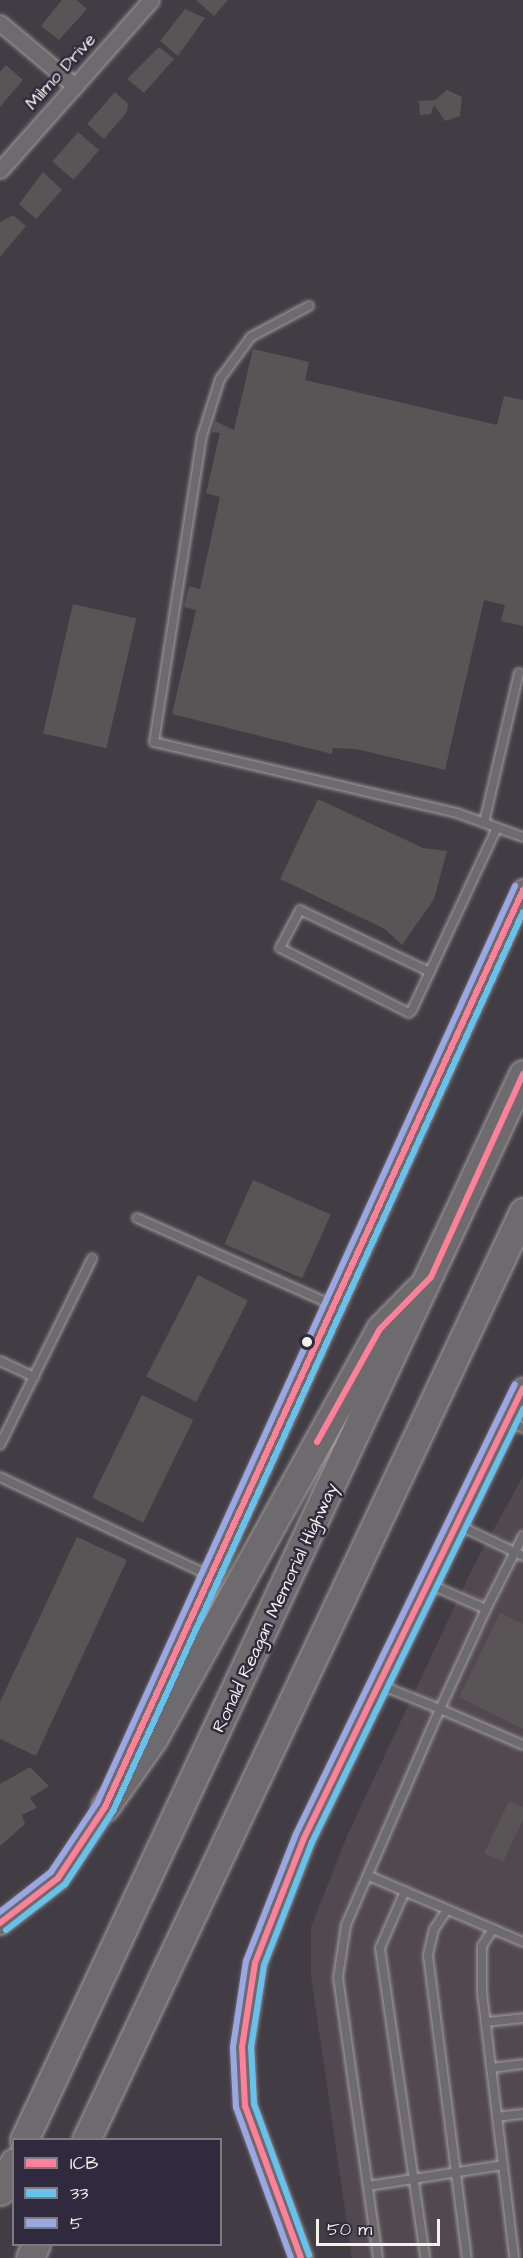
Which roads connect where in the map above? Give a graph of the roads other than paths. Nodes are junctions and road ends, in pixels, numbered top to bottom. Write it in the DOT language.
graph roads {
  1 [pos="151,0"];
  2 [pos="0,23"];
  3 [pos="75,86"];
  4 [pos="0,170"];
  5 [pos="309,306"];
  6 [pos="519,673"];
  7 [pos="484,823"];
  8 [pos="497,828"];
  9 [pos="523,837"];
  10 [pos="523,890"];
  11 [pos="429,972"];
  12 [pos="523,1074"];
  13 [pos="523,1212"];
  14 [pos="137,1218"];
  15 [pos="92,1259"];
  16 [pos="431,1277"];
  17 [pos="333,1306"];
  18 [pos="0,1360"];
  19 [pos="34,1377"];
  20 [pos="523,1388"];
  21 [pos="515,1424"];
  22 [pos="0,1445"];
  23 [pos="0,1477"];
  24 [pos="456,1524"];
  25 [pos="523,1536"];
  26 [pos="519,1554"];
  27 [pos="210,1575"];
  28 [pos="428,1583"];
  29 [pos="486,1609"];
  30 [pos="379,1684"];
  31 [pos="440,1709"];
  32 [pos="523,1745"];
  33 [pos="105,1808"];
  34 [pos="369,1876"];
  35 [pos="405,1891"];
  36 [pos="447,1910"];
  37 [pos="0,1923"];
  38 [pos="493,1929"];
  39 [pos="523,1942"];
  40 [pos="523,2018"];
  41 [pos="486,2022"];
  42 [pos="523,2064"];
  43 [pos="491,2068"];
  44 [pos="523,2114"];
  45 [pos="497,2118"];
  46 [pos="24,2138"];
  47 [pos="86,2138"];
  48 [pos="503,2165"];
  49 [pos="12,2166"];
  50 [pos="457,2172"];
  51 [pos="412,2179"];
  52 [pos="368,2186"];
  53 [pos="0,2191"];
  54 [pos="301,2258"];
  55 [pos="378,2258"];
  56 [pos="424,2258"];
  57 [pos="467,2258"];
  58 [pos="514,2258"];
  1 -- 3 [label="street, Milmo Drive"];
  2 -- 3 [label="street"];
  3 -- 4 [label="street, Milmo Drive"];
  5 -- 7 [label="lane"];
  6 -- 7 [label="lane"];
  7 -- 8 [label="lane"];
  8 -- 9 [label="lane"];
  8 -- 11 [label="lane"];
  10 -- 17 [label="main road"];
  11 -- 11 [label="lane"];
  12 -- 16 [label="highway, Ronald Reagan Memorial Highway"];
  13 -- 47 [label="highway"];
  14 -- 17 [label="lane"];
  15 -- 19 [label="lane"];
  16 -- 33 [label="highway"];
  16 -- 46 [label="highway, Ronald Reagan Memorial Highway"];
  17 -- 27 [label="main road"];
  18 -- 19 [label="lane"];
  19 -- 22 [label="lane"];
  20 -- 21 [label="main road"];
  21 -- 24 [label="main road"];
  23 -- 27 [label="lane"];
  24 -- 26 [label="lane"];
  24 -- 28 [label="main road"];
  25 -- 26 [label="lane"];
  26 -- 29 [label="lane"];
  27 -- 33 [label="main road"];
  28 -- 29 [label="lane"];
  28 -- 30 [label="main road"];
  29 -- 31 [label="lane"];
  30 -- 31 [label="lane"];
  30 -- 54 [label="main road"];
  31 -- 32 [label="lane"];
  31 -- 34 [label="lane"];
  33 -- 37 [label="main road"];
  34 -- 35 [label="lane"];
  34 -- 52 [label="lane"];
  35 -- 36 [label="lane"];
  35 -- 51 [label="lane"];
  36 -- 38 [label="lane"];
  36 -- 50 [label="lane"];
  38 -- 39 [label="lane"];
  38 -- 41 [label="lane"];
  40 -- 41 [label="lane"];
  41 -- 43 [label="lane"];
  42 -- 43 [label="lane"];
  43 -- 45 [label="lane"];
  44 -- 45 [label="lane"];
  45 -- 48 [label="lane"];
  48 -- 50 [label="lane"];
  48 -- 58 [label="lane"];
  49 -- 53 [label="highway"];
  50 -- 51 [label="lane"];
  50 -- 57 [label="lane"];
  51 -- 52 [label="lane"];
  51 -- 56 [label="lane"];
  52 -- 55 [label="lane"];
}
